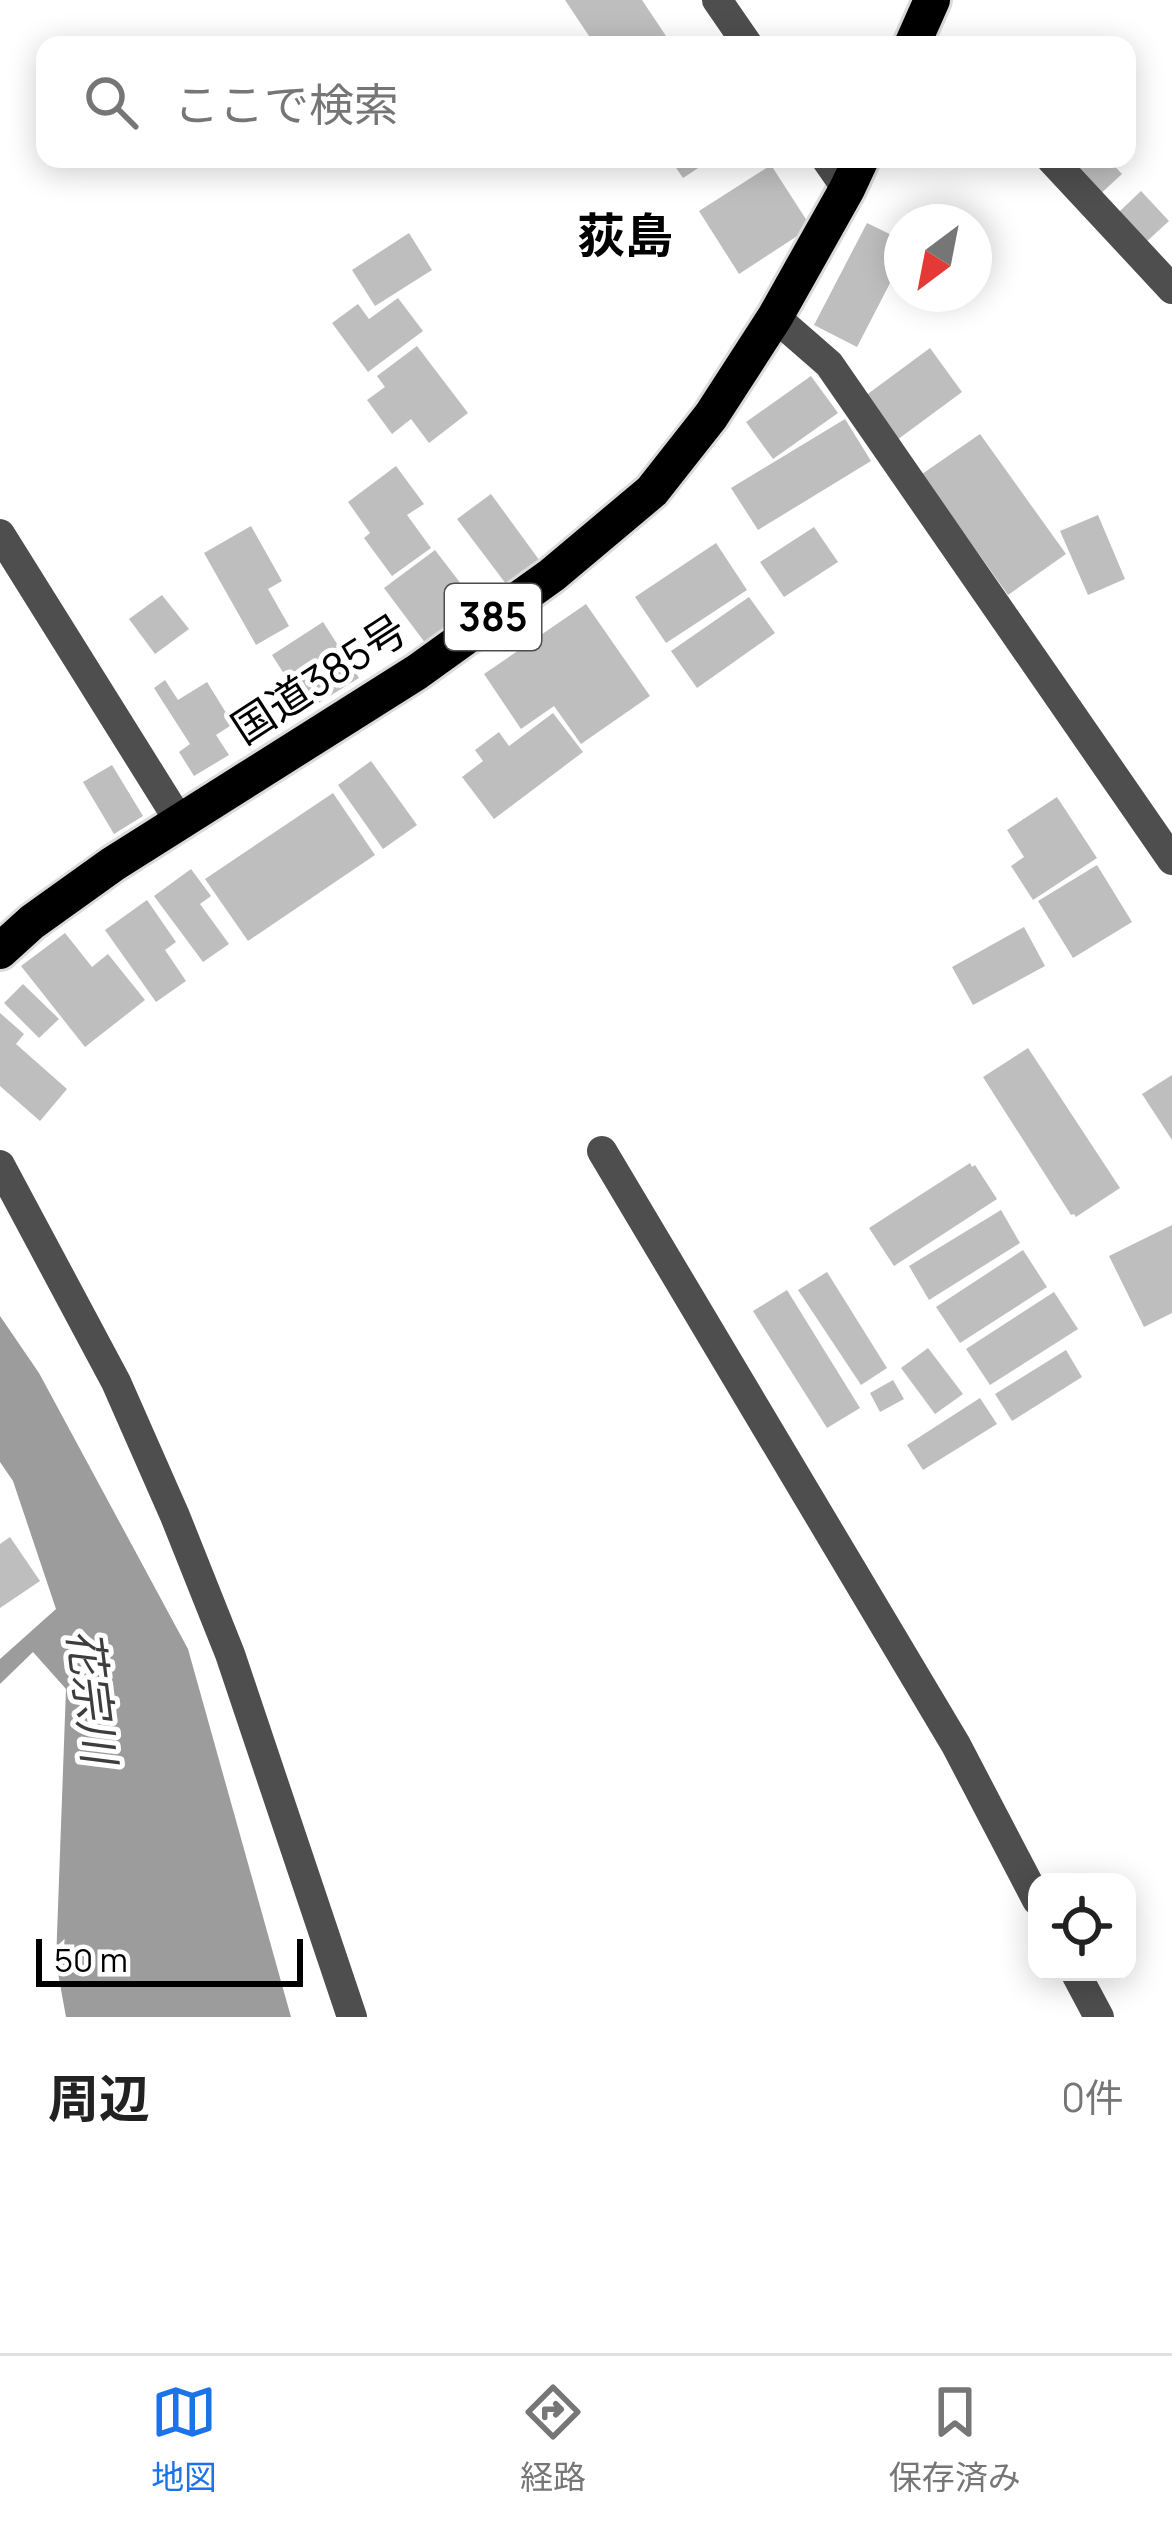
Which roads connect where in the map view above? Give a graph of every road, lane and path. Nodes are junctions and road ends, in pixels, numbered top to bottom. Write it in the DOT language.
graph roads {
  1 [pos="717,0"];
  2 [pos="742,36"];
  3 [pos="1059,168"];
  4 [pos="854,174"];
  5 [pos="1172,289"];
  6 [pos="775,317"];
  7 [pos="0,534"];
  8 [pos="179,822"];
  9 [pos="1172,860"];
  10 [pos="0,951"];
  11 [pos="602,1151"];
  12 [pos="0,1165"];
  13 [pos="1028,1883"];
  14 [pos="1080,1981"];
  15 [pos="352,2017"];
  16 [pos="1099,2017"];
  1 -- 2 [label="street"];
  3 -- 5 [label="street"];
  4 -- 6 [label="highway, 国道385号 / 385"];
  6 -- 8 [label="highway, 国道385号 / 385"];
  6 -- 9 [label="street"];
  7 -- 8 [label="street"];
  8 -- 10 [label="highway, 国道385号 / 385"];
  11 -- 13 [label="street"];
  12 -- 15 [label="street"];
  14 -- 16 [label="street"];
}
